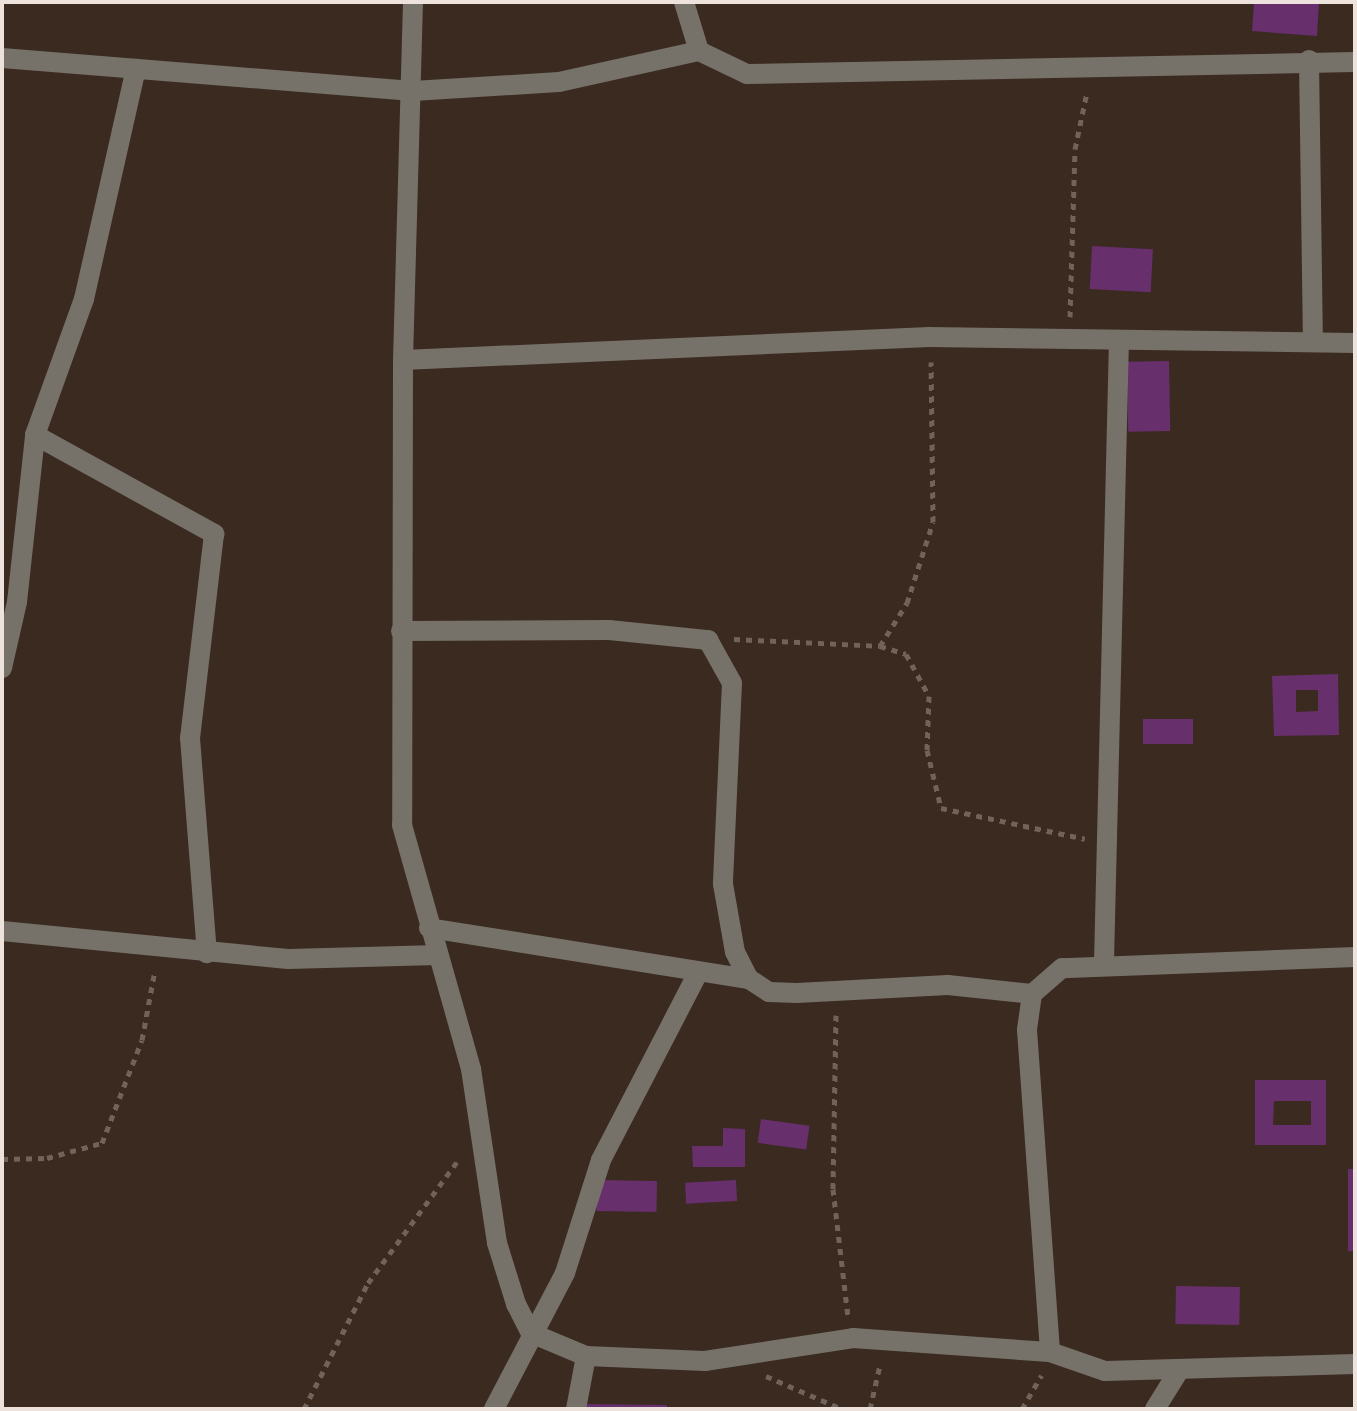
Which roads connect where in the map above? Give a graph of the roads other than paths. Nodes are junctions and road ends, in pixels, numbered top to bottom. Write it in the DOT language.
graph roads {
  1 [pos="413,2"];
  2 [pos="684,2"];
  3 [pos="699,51"];
  4 [pos="2,58"];
  5 [pos="1309,60"];
  6 [pos="1355,62"];
  7 [pos="136,69"];
  8 [pos="413,91"];
  9 [pos="1313,339"];
  10 [pos="1119,341"];
  11 [pos="1355,343"];
  12 [pos="403,360"];
  13 [pos="35,435"];
  14 [pos="401,631"];
  15 [pos="2,668"];
  16 [pos="429,928"];
  17 [pos="2,931"];
  18 [pos="207,953"];
  19 [pos="438,955"];
  20 [pos="1355,957"];
  21 [pos="1104,962"];
  22 [pos="698,973"];
  23 [pos="749,979"];
  24 [pos="1032,994"];
  25 [pos="531,1333"];
  26 [pos="1054,1355"];
  27 [pos="586,1356"];
  28 [pos="1355,1364"];
  29 [pos="1178,1372"];
  30 [pos="494,1409"];
  31 [pos="576,1409"];
  32 [pos="1155,1409"];
  1 -- 8 [label="street"];
  2 -- 3 [label="street"];
  3 -- 5 [label="street"];
  3 -- 8 [label="street"];
  4 -- 7 [label="street"];
  5 -- 6 [label="street"];
  5 -- 9 [label="street"];
  7 -- 8 [label="street"];
  7 -- 13 [label="street"];
  8 -- 12 [label="street"];
  9 -- 10 [label="street"];
  9 -- 11 [label="street"];
  10 -- 12 [label="street"];
  10 -- 21 [label="street"];
  12 -- 14 [label="street"];
  13 -- 15 [label="street"];
  13 -- 18 [label="street"];
  14 -- 16 [label="street"];
  14 -- 23 [label="street"];
  16 -- 19 [label="street"];
  16 -- 22 [label="street"];
  17 -- 18 [label="street"];
  18 -- 19 [label="street"];
  19 -- 25 [label="street"];
  20 -- 21 [label="street"];
  21 -- 24 [label="street"];
  22 -- 23 [label="street"];
  22 -- 25 [label="street"];
  23 -- 24 [label="street"];
  24 -- 26 [label="street"];
  25 -- 27 [label="street"];
  25 -- 30 [label="street"];
  26 -- 27 [label="street"];
  26 -- 29 [label="street"];
  27 -- 31 [label="street"];
  28 -- 29 [label="street"];
  29 -- 32 [label="street"];
}
